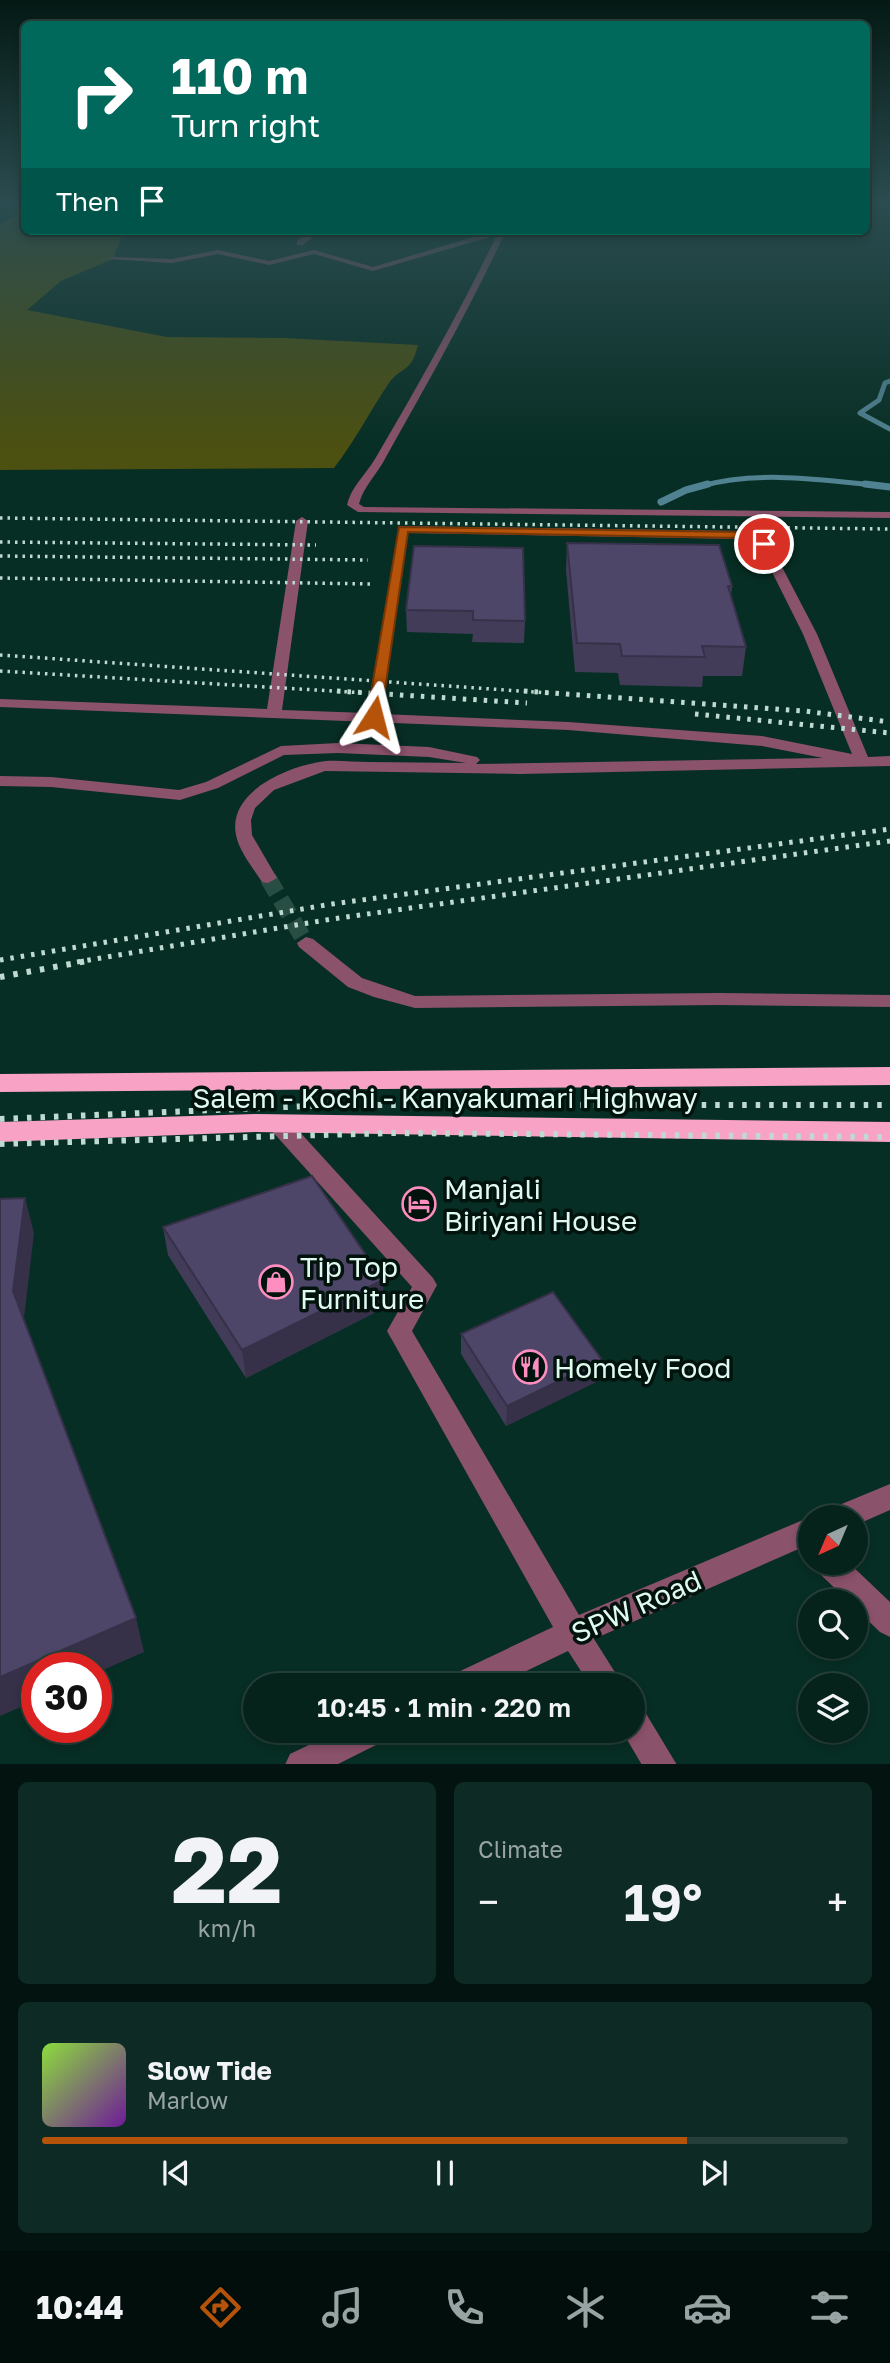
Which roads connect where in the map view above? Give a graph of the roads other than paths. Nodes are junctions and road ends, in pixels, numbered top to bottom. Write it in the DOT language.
graph roads {
  1 [pos="476,285"];
  2 [pos="890,515"];
  3 [pos="302,521"];
  4 [pos="0,704"];
  5 [pos="274,713"];
  6 [pos="374,717"];
  7 [pos="862,761"];
  8 [pos="890,761"];
  9 [pos="520,769"];
  10 [pos="0,781"];
  11 [pos="268,878"];
  12 [pos="306,943"];
  13 [pos="890,1001"];
  14 [pos="890,1076"];
  15 [pos="0,1083"];
  16 [pos="279,1124"];
  17 [pos="0,1132"];
  18 [pos="890,1132"];
  19 [pos="890,1497"];
  20 [pos="868,1506"];
  21 [pos="798,1540"];
  22 [pos="842,1575"];
  23 [pos="890,1622"];
  24 [pos="573,1633"];
  25 [pos="490,1673"];
  26 [pos="600,1673"];
  27 [pos="645,1740"];
  28 [pos="346,1743"];
  29 [pos="303,1764"];
  30 [pos="660,1764"];
  1 -- 2 [label="street"];
  3 -- 5 [label="street"];
  4 -- 5 [label="street"];
  5 -- 6 [label="street"];
  6 -- 7 [label="street"];
  6 -- 7 [label="street"];
  7 -- 8 [label="street"];
  7 -- 9 [label="street"];
  9 -- 10 [label="street"];
  9 -- 11 [label="street"];
  12 -- 13 [label="street"];
  14 -- 15 [label="highway, Salem - Kochi - Kanyakumari Highway"];
  16 -- 17 [label="highway, Salem - Kochi - Kanyakumari Highway"];
  16 -- 18 [label="highway, Salem - Kochi - Kanyakumari Highway"];
  16 -- 24 [label="street"];
  19 -- 20 [label="street"];
  21 -- 24 [label="street, SPW Road"];
  22 -- 23 [label="street"];
  24 -- 25 [label="street, SPW Road"];
  24 -- 26 [label="street"];
  27 -- 30 [label="street"];
  28 -- 29 [label="street"];
}
